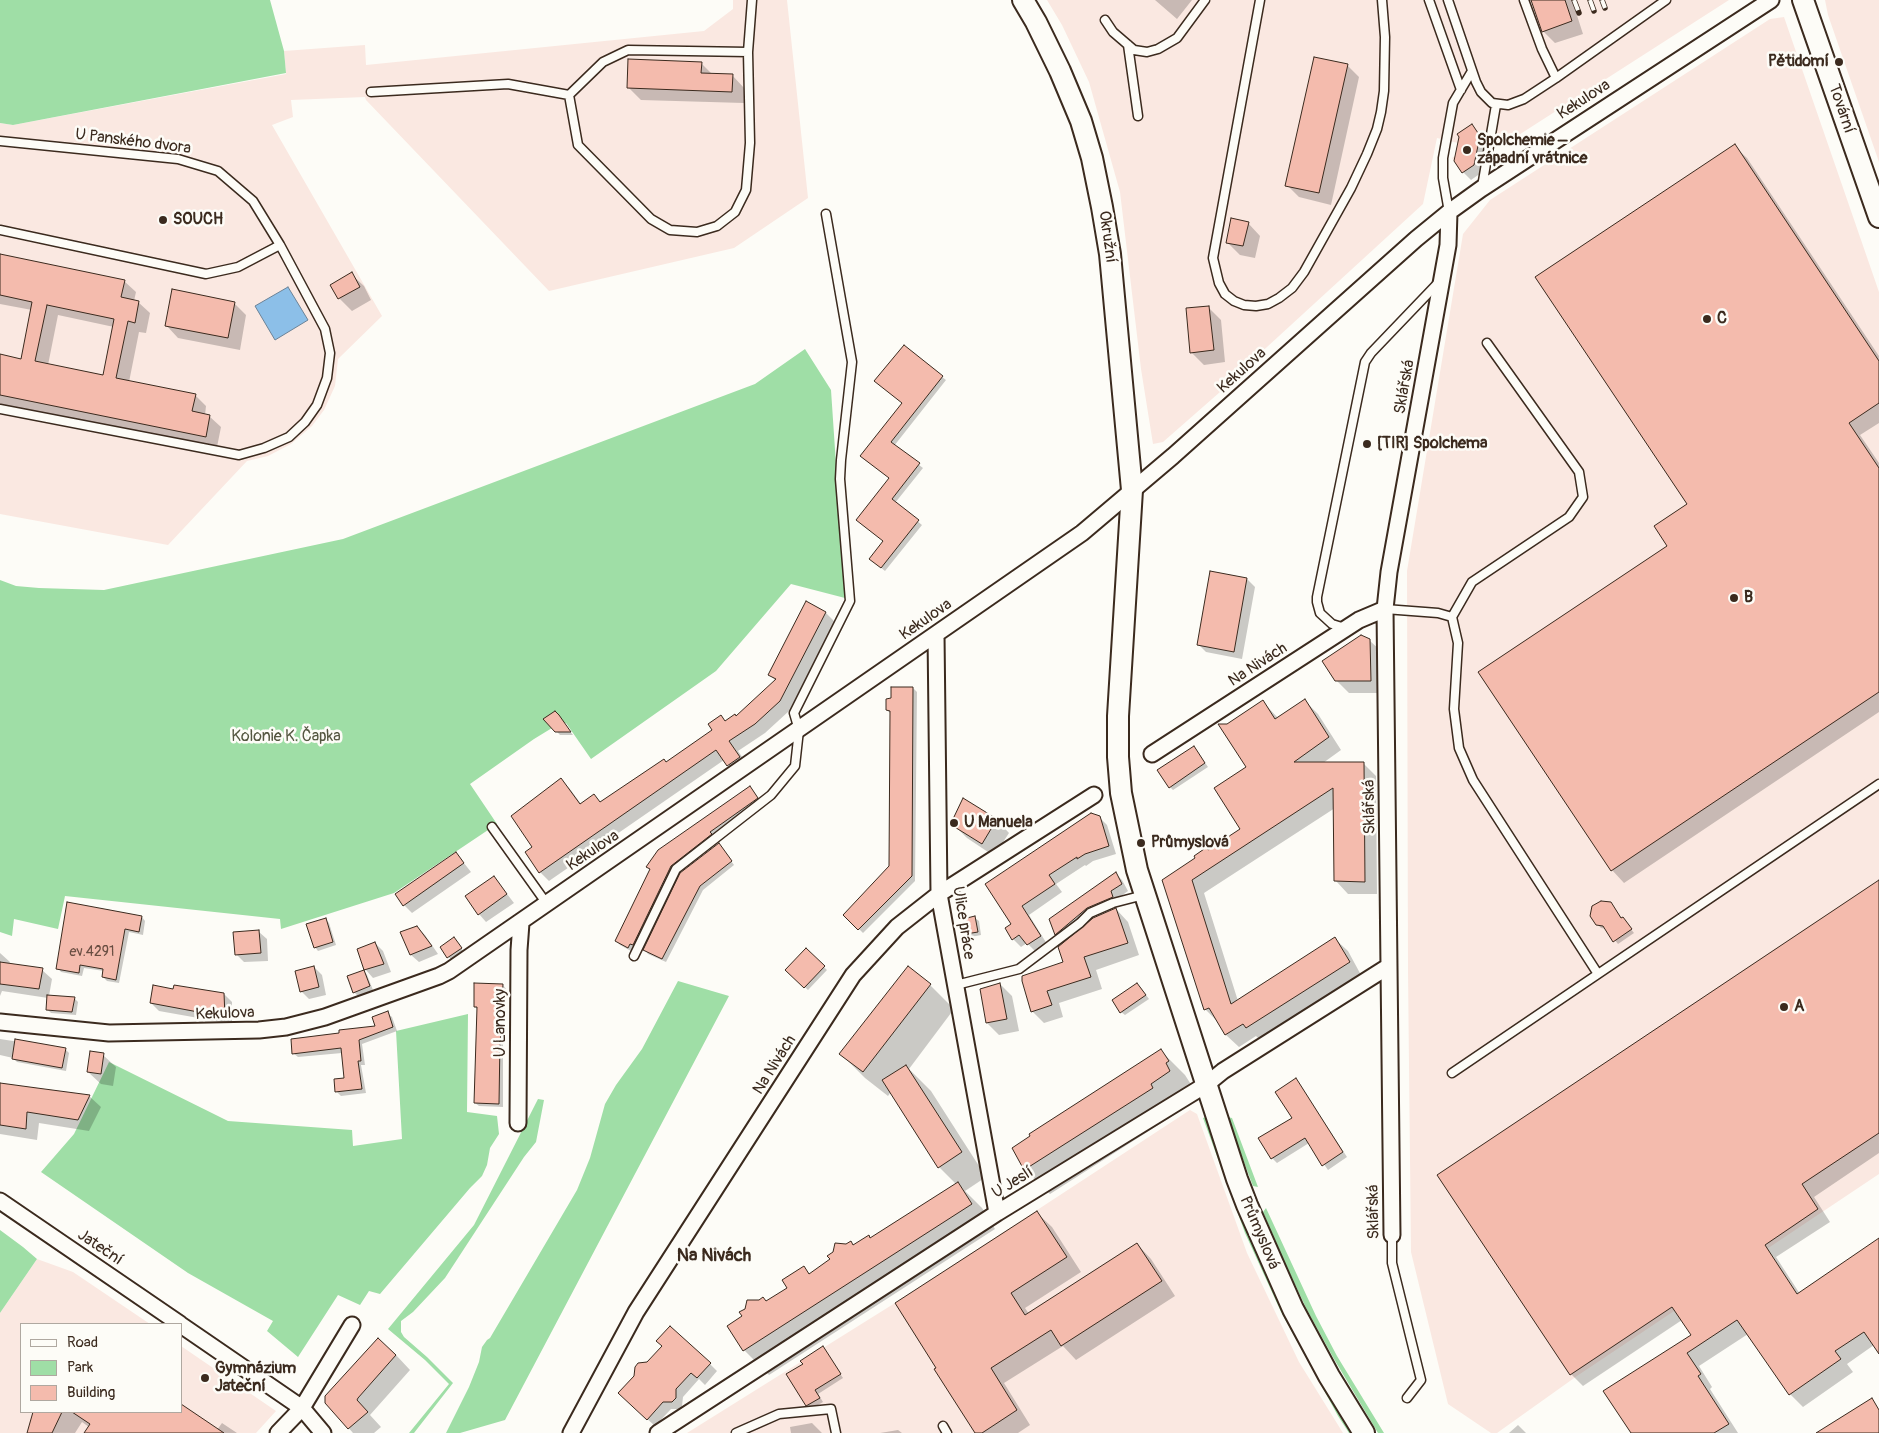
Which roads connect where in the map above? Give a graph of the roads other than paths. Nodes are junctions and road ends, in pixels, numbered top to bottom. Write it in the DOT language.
graph roads {
  1 [pos="752,0"];
  2 [pos="1023,0"];
  3 [pos="1205,0"];
  4 [pos="1260,0"];
  5 [pos="1382,0"];
  6 [pos="1429,0"];
  7 [pos="1448,0"];
  8 [pos="1524,0"];
  9 [pos="1666,0"];
  10 [pos="1771,0"];
  11 [pos="1803,0"];
  12 [pos="1105,20"];
  13 [pos="1128,46"];
  14 [pos="748,52"];
  15 [pos="1472,71"];
  16 [pos="1556,78"];
  17 [pos="1461,90"];
  18 [pos="371,92"];
  19 [pos="569,95"];
  20 [pos="1496,105"];
  21 [pos="1138,116"];
  22 [pos="0,141"];
  23 [pos="1481,189"];
  24 [pos="1449,212"];
  25 [pos="826,214"];
  26 [pos="1879,217"];
  27 [pos="0,230"];
  28 [pos="280,245"];
  29 [pos="1442,279"];
  30 [pos="1487,343"];
  31 [pos="0,409"];
  32 [pos="1132,490"];
  33 [pos="1385,608"];
  34 [pos="1452,617"];
  35 [pos="1346,628"];
  36 [pos="936,634"];
  37 [pos="798,730"];
  38 [pos="1152,754"];
  39 [pos="1879,784"];
  40 [pos="1094,795"];
  41 [pos="492,827"];
  42 [pos="939,894"];
  43 [pos="1145,894"];
  44 [pos="547,904"];
  45 [pos="521,923"];
  46 [pos="634,956"];
  47 [pos="1389,966"];
  48 [pos="1598,974"];
  49 [pos="956,985"];
  50 [pos="0,1022"];
  51 [pos="1452,1073"];
  52 [pos="1207,1084"];
  53 [pos="518,1123"];
  54 [pos="0,1200"];
  55 [pos="997,1213"];
  56 [pos="1392,1235"];
  57 [pos="178,1323"];
  58 [pos="352,1325"];
  59 [pos="182,1326"];
  60 [pos="1407,1398"];
  61 [pos="302,1408"];
  62 [pos="278,1433"];
  63 [pos="323,1433"];
  64 [pos="571,1433"];
  65 [pos="658,1433"];
  66 [pos="736,1433"];
  67 [pos="836,1433"];
  68 [pos="1364,1433"];
  1 -- 14 [label="lane"];
  2 -- 32 [label="street, Okružní"];
  3 -- 13 [label="lane"];
  4 -- 5 [label="lane"];
  6 -- 17 [label="lane"];
  7 -- 15 [label="lane"];
  8 -- 16 [label="lane"];
  9 -- 16 [label="lane"];
  10 -- 23 [label="street, Kekulova"];
  11 -- 26 [label="street, Tovární"];
  12 -- 13 [label="lane"];
  13 -- 21 [label="lane"];
  14 -- 19 [label="lane"];
  14 -- 19 [label="lane"];
  15 -- 17 [label="lane"];
  15 -- 20 [label="lane"];
  16 -- 20 [label="lane"];
  17 -- 24 [label="lane"];
  18 -- 19 [label="lane"];
  20 -- 23 [label="lane"];
  22 -- 28 [label="lane, U Panského dvora"];
  23 -- 24 [label="street, Kekulova"];
  24 -- 29 [label="street, Sklářská"];
  24 -- 32 [label="street, Kekulova"];
  25 -- 37 [label="lane"];
  27 -- 28 [label="lane"];
  28 -- 31 [label="lane, U Panského dvora"];
  29 -- 33 [label="street, Sklářská"];
  29 -- 35 [label="lane"];
  30 -- 34 [label="lane"];
  32 -- 36 [label="street, Kekulova"];
  32 -- 43 [label="street, Průmyslová"];
  33 -- 34 [label="lane"];
  33 -- 35 [label="street, Na Nivách"];
  33 -- 47 [label="street, Sklářská"];
  34 -- 48 [label="lane"];
  35 -- 38 [label="street, Na Nivách"];
  36 -- 37 [label="street, Kekulova"];
  36 -- 42 [label="street, Ulice práce"];
  37 -- 44 [label="street, Kekulova"];
  37 -- 46 [label="lane"];
  39 -- 48 [label="lane"];
  40 -- 42 [label="street, Na Nivách"];
  41 -- 44 [label="lane"];
  42 -- 49 [label="street, Ulice práce"];
  42 -- 64 [label="street, Na Nivách"];
  43 -- 49 [label="lane"];
  43 -- 52 [label="street, Průmyslová"];
  44 -- 45 [label="street, Kekulova"];
  45 -- 50 [label="street, Kekulova"];
  45 -- 53 [label="street, U Lanovky"];
  47 -- 52 [label="street, U Jeslí"];
  47 -- 56 [label="street, Sklářská"];
  48 -- 51 [label="lane"];
  49 -- 55 [label="street, Ulice práce"];
  52 -- 55 [label="street, U Jeslí"];
  52 -- 68 [label="street, Průmyslová"];
  54 -- 57 [label="street, Jateční"];
  55 -- 65 [label="street, U Jeslí"];
  56 -- 60 [label="lane, Sklářská"];
  58 -- 61 [label="street"];
  59 -- 61 [label="street, Jateční"];
  61 -- 62 [label="street"];
  61 -- 63 [label="street, Jateční"];
  66 -- 67 [label="lane"];
}
